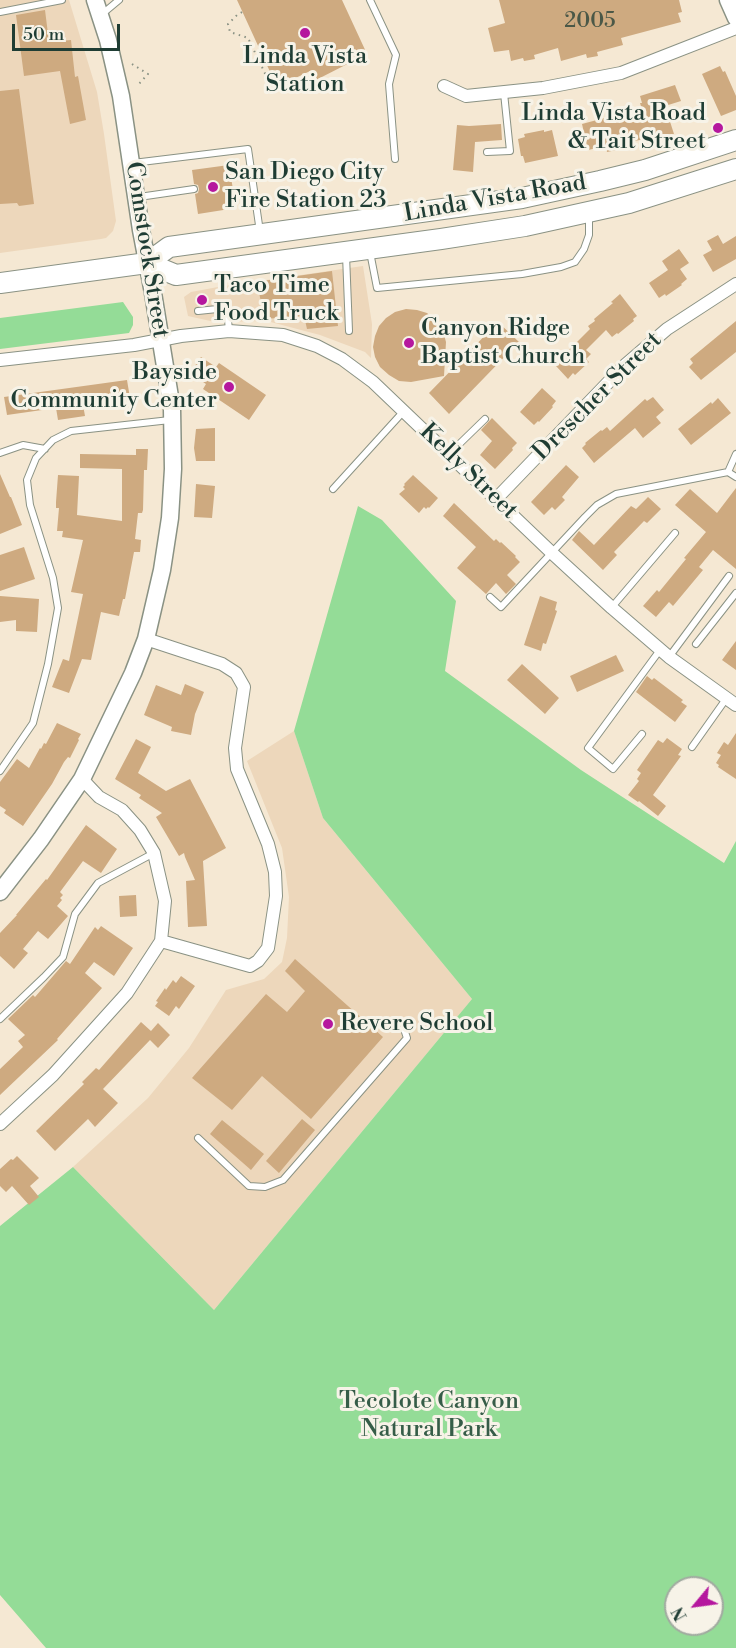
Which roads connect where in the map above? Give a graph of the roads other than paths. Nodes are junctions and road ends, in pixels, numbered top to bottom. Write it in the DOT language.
graph roads {
  1 [pos="62,0"];
  2 [pos="119,0"];
  3 [pos="370,0"];
  4 [pos="728,0"];
  5 [pos="98,8"];
  6 [pos="0,12"];
  7 [pos="736,18"];
  8 [pos="736,28"];
  9 [pos="444,86"];
  10 [pos="504,92"];
  11 [pos="736,140"];
  12 [pos="487,152"];
  13 [pos="395,159"];
  14 [pos="132,163"];
  15 [pos="736,169"];
  16 [pos="194,189"];
  17 [pos="136,197"];
  18 [pos="589,213"];
  19 [pos="260,233"];
  20 [pos="370,248"];
  21 [pos="346,252"];
  22 [pos="147,263"];
  23 [pos="0,283"];
  24 [pos="736,284"];
  25 [pos="198,311"];
  26 [pos="229,331"];
  27 [pos="349,332"];
  28 [pos="160,339"];
  29 [pos="0,360"];
  30 [pos="404,411"];
  31 [pos="485,419"];
  32 [pos="172,420"];
  33 [pos="45,449"];
  34 [pos="0,453"];
  35 [pos="449,454"];
  36 [pos="736,454"];
  37 [pos="728,472"];
  38 [pos="736,477"];
  39 [pos="333,489"];
  40 [pos="496,499"];
  41 [pos="675,533"];
  42 [pos="552,553"];
  43 [pos="729,576"];
  44 [pos="736,593"];
  45 [pos="490,597"];
  46 [pos="612,608"];
  47 [pos="147,639"];
  48 [pos="696,644"];
  49 [pos="664,653"];
  50 [pos="731,702"];
  51 [pos="642,734"];
  52 [pos="692,747"];
  53 [pos="0,771"];
  54 [pos="82,779"];
  55 [pos="154,853"];
  56 [pos="0,892"];
  57 [pos="161,941"];
  58 [pos="0,1018"];
  59 [pos="404,1029"];
  60 [pos="0,1124"];
  61 [pos="198,1138"];
  1 -- 6 [label="lane"];
  2 -- 5 [label="lane"];
  3 -- 13 [label="lane"];
  4 -- 7 [label="street"];
  5 -- 14 [label="street, Comstock Street"];
  8 -- 10 [label="street"];
  9 -- 10 [label="street"];
  10 -- 12 [label="lane"];
  11 -- 19 [label="main road, Linda Vista Road"];
  14 -- 17 [label="street, Comstock Street"];
  14 -- 19 [label="lane"];
  15 -- 18 [label="main road, Linda Vista Road"];
  16 -- 17 [label="lane"];
  17 -- 22 [label="street, Comstock Street"];
  18 -- 20 [label="main road, Linda Vista Road"];
  18 -- 20 [label="lane"];
  19 -- 22 [label="main road, Linda Vista Road"];
  20 -- 21 [label="main road, Linda Vista Road"];
  21 -- 22 [label="main road, Linda Vista Road"];
  21 -- 27 [label="lane"];
  22 -- 23 [label="main road, Linda Vista Road"];
  22 -- 28 [label="street, Comstock Street"];
  24 -- 40 [label="street, Drescher Street"];
  25 -- 26 [label="lane"];
  26 -- 28 [label="street, Kelly Street"];
  26 -- 30 [label="street, Kelly Street"];
  28 -- 29 [label="street, Kelly Street"];
  28 -- 32 [label="street, Comstock Street"];
  30 -- 35 [label="street, Kelly Street"];
  30 -- 39 [label="lane"];
  31 -- 35 [label="lane"];
  32 -- 33 [label="lane"];
  32 -- 47 [label="street, Comstock Street"];
  33 -- 34 [label="lane"];
  33 -- 53 [label="lane"];
  35 -- 40 [label="street, Kelly Street"];
  36 -- 37 [label="lane"];
  37 -- 38 [label="lane"];
  37 -- 42 [label="lane"];
  40 -- 42 [label="street, Kelly Street"];
  41 -- 46 [label="lane"];
  42 -- 45 [label="lane"];
  42 -- 46 [label="street, Kelly Street"];
  43 -- 49 [label="lane"];
  44 -- 48 [label="lane"];
  46 -- 49 [label="street, Kelly Street"];
  47 -- 54 [label="street, Comstock Street"];
  47 -- 57 [label="street"];
  49 -- 50 [label="street, Kelly Street"];
  49 -- 51 [label="lane"];
  50 -- 52 [label="lane"];
  54 -- 55 [label="street"];
  54 -- 56 [label="street, Comstock Street"];
  55 -- 57 [label="street"];
  55 -- 58 [label="lane"];
  57 -- 60 [label="street"];
  59 -- 61 [label="lane"];
}
